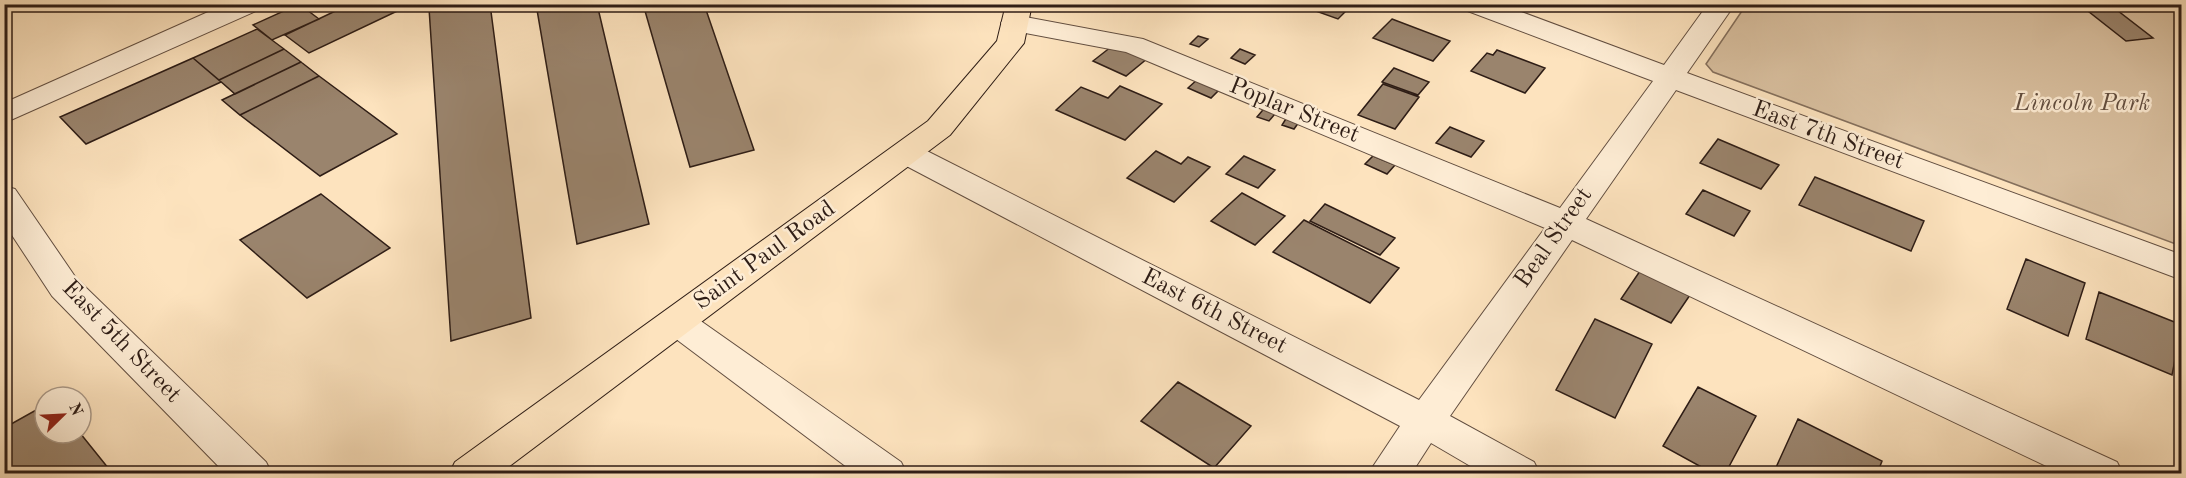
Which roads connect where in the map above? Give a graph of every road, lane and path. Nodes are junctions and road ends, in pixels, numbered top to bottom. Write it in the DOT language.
graph roads {
  1 [pos="249,4"];
  2 [pos="1474,4"];
  3 [pos="1722,4"];
  4 [pos="1017,14"];
  5 [pos="1668,77"];
  6 [pos="4,114"];
  7 [pos="906,153"];
  8 [pos="4,198"];
  9 [pos="1565,223"];
  10 [pos="2181,268"];
  11 [pos="676,321"];
  12 [pos="1425,421"];
  13 [pos="252,474"];
  14 [pos="469,474"];
  15 [pos="887,474"];
  16 [pos="1388,474"];
  17 [pos="1520,474"];
  18 [pos="2103,474"];
  1 -- 6 [label="street"];
  2 -- 5 [label="street, East 7th Street"];
  3 -- 5 [label="street, Beal Street"];
  4 -- 7 [label="main road, Saint Paul Road"];
  4 -- 9 [label="street, Poplar Street"];
  5 -- 9 [label="street, Beal Street"];
  5 -- 10 [label="street, East 7th Street"];
  7 -- 11 [label="main road, Saint Paul Road"];
  7 -- 12 [label="street, East 6th Street"];
  8 -- 13 [label="street, East 5th Street"];
  9 -- 12 [label="street, Beal Street"];
  9 -- 18 [label="street, Poplar Street"];
  11 -- 14 [label="main road, Saint Paul Road"];
  11 -- 15 [label="street"];
  12 -- 16 [label="street, Beal Street"];
  12 -- 17 [label="street, East 6th Street"];
}
